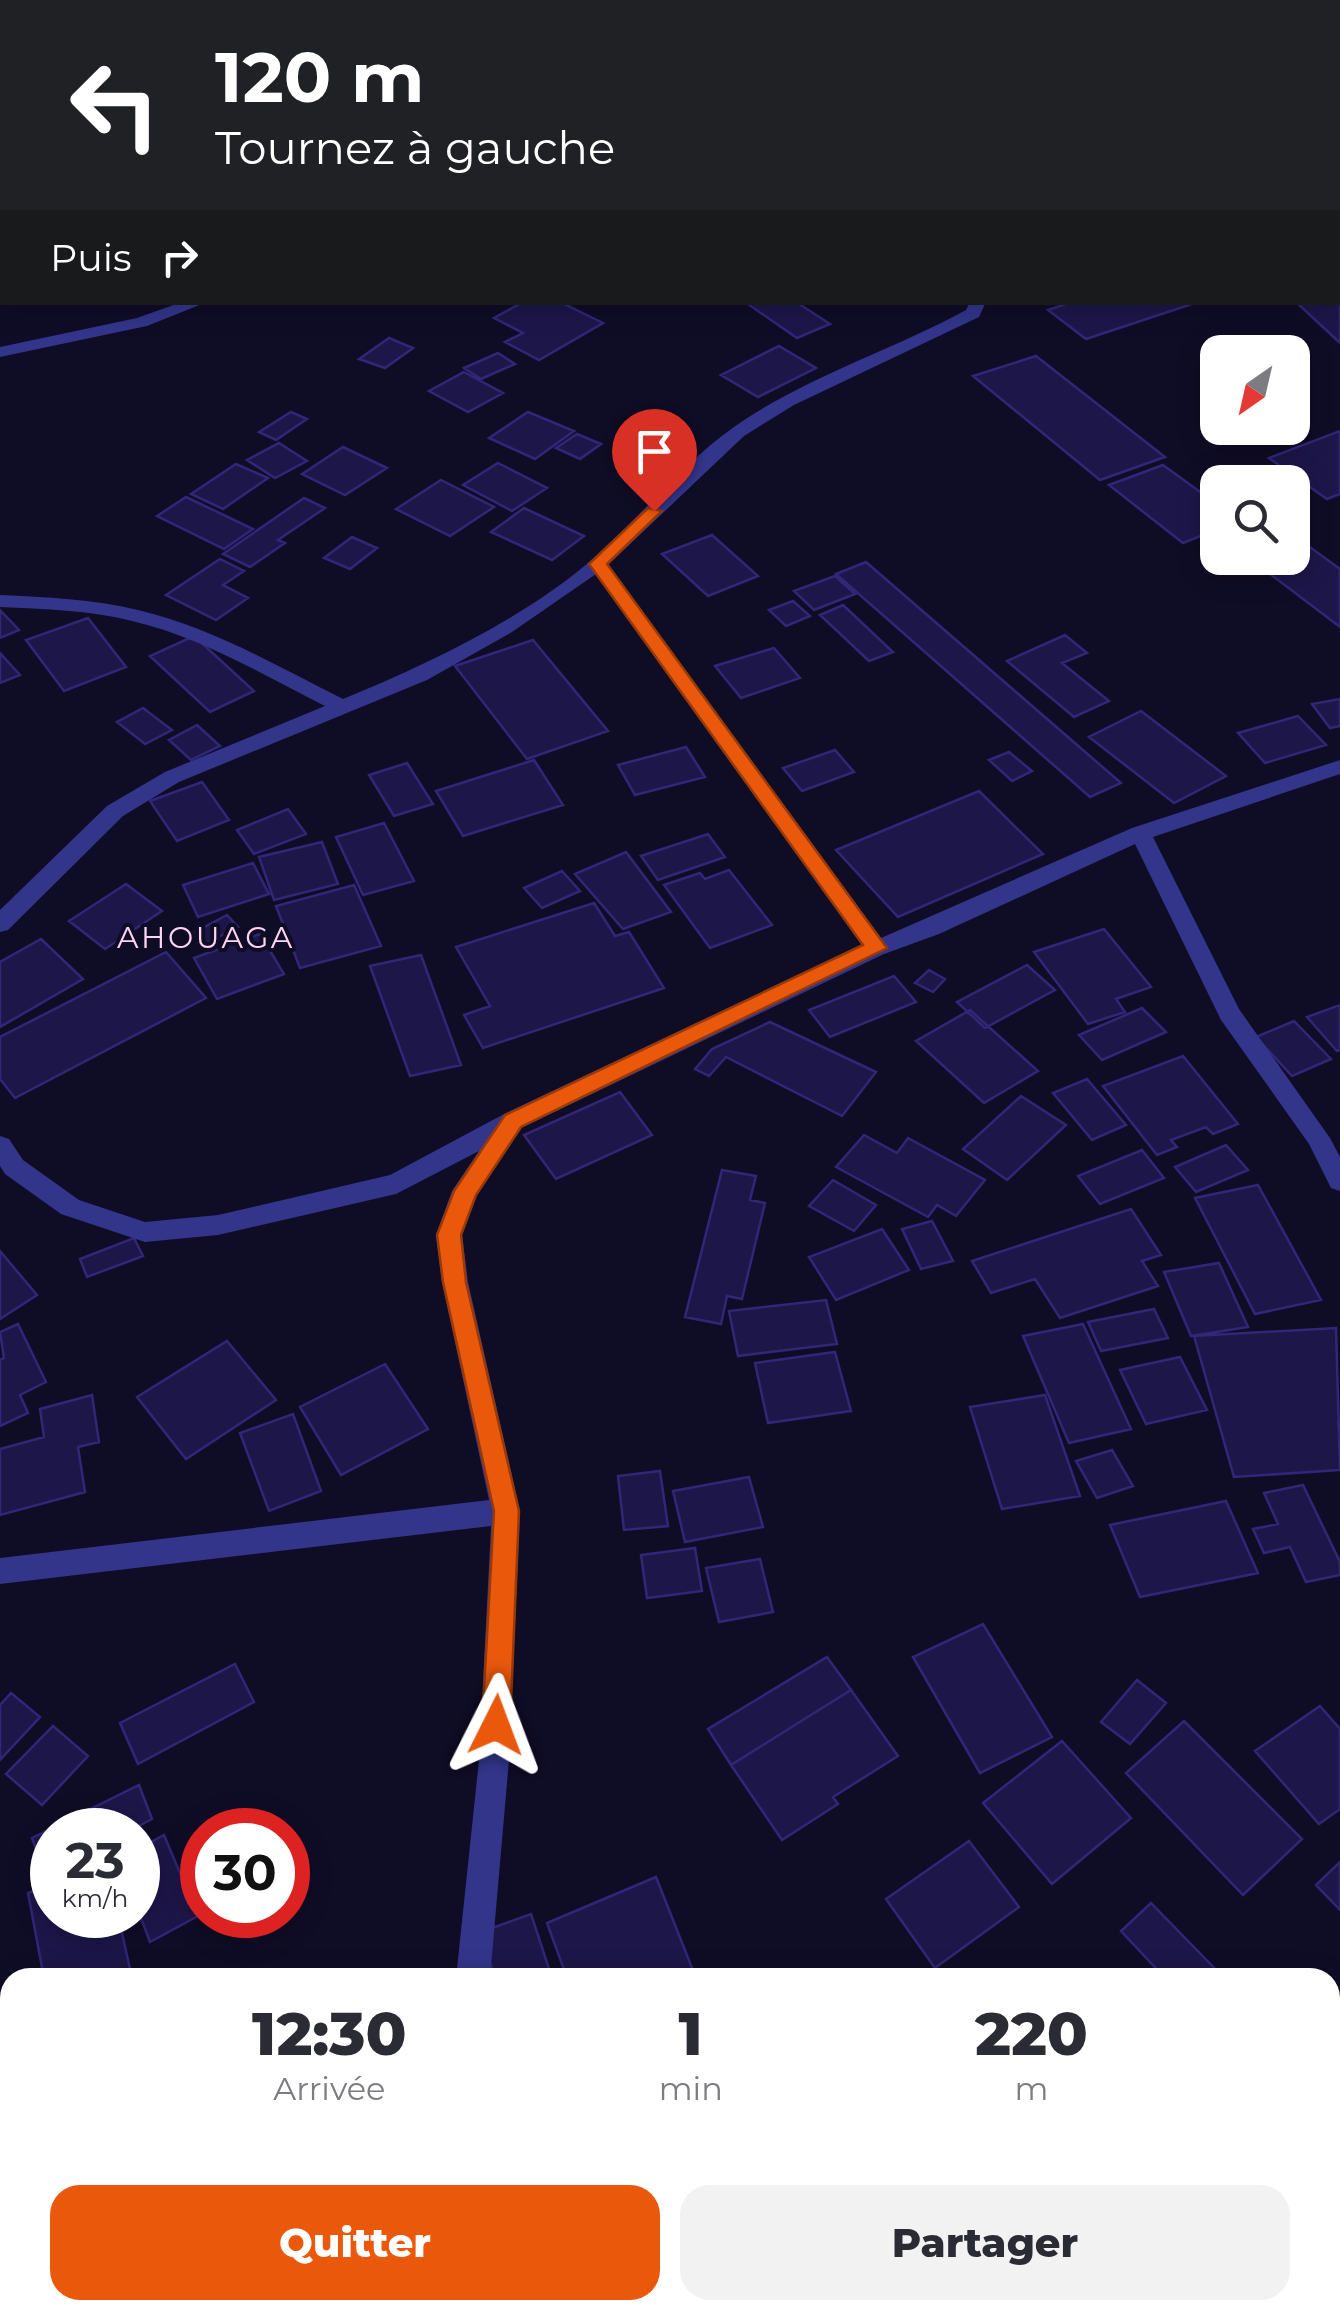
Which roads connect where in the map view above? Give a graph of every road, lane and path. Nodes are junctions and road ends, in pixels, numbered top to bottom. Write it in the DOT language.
graph roads {
  1 [pos="119,305"];
  2 [pos="189,305"];
  3 [pos="977,305"];
  4 [pos="141,322"];
  5 [pos="0,352"];
  6 [pos="598,564"];
  7 [pos="0,601"];
  8 [pos="343,707"];
  9 [pos="1340,768"];
  10 [pos="1140,832"];
  11 [pos="0,924"];
  12 [pos="876,948"];
  13 [pos="513,1121"];
  14 [pos="0,1146"];
  15 [pos="1340,1182"];
  16 [pos="506,1511"];
  17 [pos="0,1571"];
  18 [pos="475,1968"];
  1 -- 4 [label="street"];
  2 -- 4 [label="street"];
  3 -- 6 [label="street"];
  4 -- 5 [label="street"];
  6 -- 8 [label="street"];
  6 -- 12 [label="street"];
  7 -- 8 [label="street"];
  8 -- 11 [label="street"];
  9 -- 10 [label="street"];
  10 -- 12 [label="street"];
  10 -- 15 [label="street"];
  12 -- 13 [label="street"];
  13 -- 14 [label="street"];
  13 -- 16 [label="street"];
  16 -- 17 [label="street"];
  16 -- 18 [label="street"];
}
